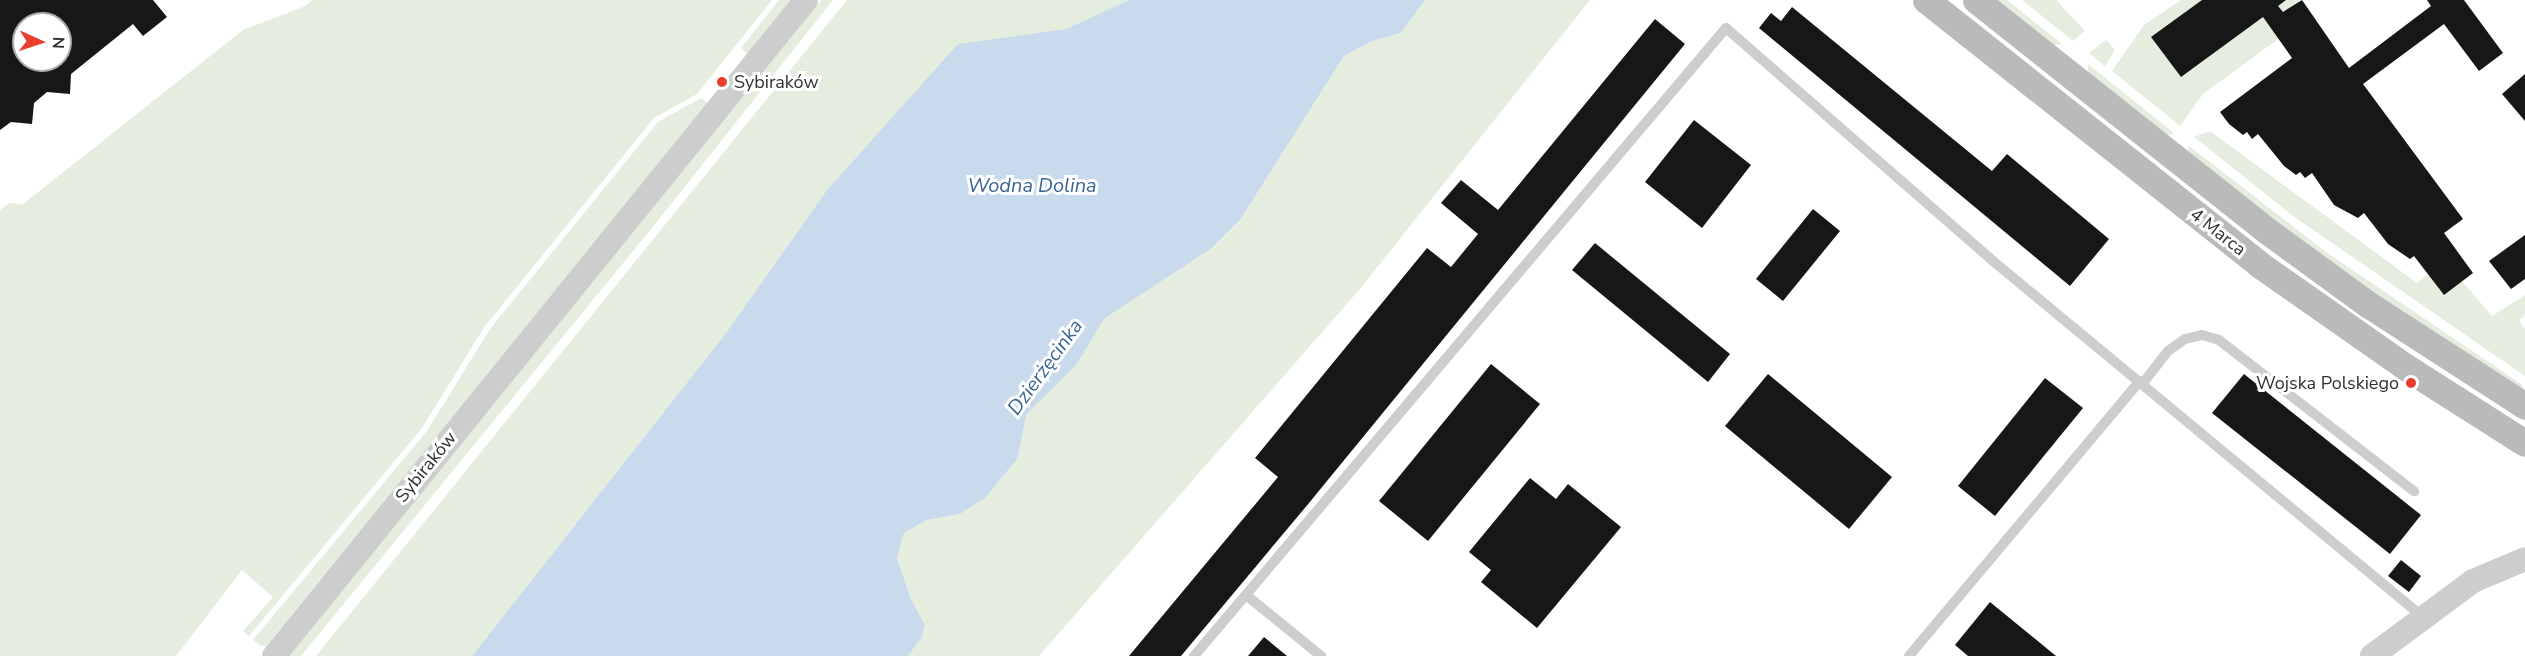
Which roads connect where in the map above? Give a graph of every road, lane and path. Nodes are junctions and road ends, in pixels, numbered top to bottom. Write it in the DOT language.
graph roads {
  1 [pos="806,0"];
  2 [pos="1926,0"];
  3 [pos="1976,0"];
  4 [pos="2142,382"];
  5 [pos="2525,406"];
  6 [pos="2525,443"];
  7 [pos="2414,491"];
  8 [pos="2525,547"];
  9 [pos="2516,562"];
  10 [pos="1246,595"];
  11 [pos="2423,617"];
  12 [pos="274,656"];
  13 [pos="1194,656"];
  14 [pos="1322,656"];
  15 [pos="1909,656"];
  16 [pos="2372,656"];
  1 -- 12 [label="street, Sybiraków"];
  2 -- 6 [label="main road, 4 Marca"];
  3 -- 5 [label="main road, 4 Marca"];
  4 -- 7 [label="lane"];
  4 -- 10 [label="lane"];
  4 -- 11 [label="lane"];
  4 -- 15 [label="lane"];
  8 -- 9 [label="street"];
  9 -- 11 [label="street"];
  10 -- 13 [label="lane"];
  10 -- 14 [label="lane"];
  11 -- 16 [label="street"];
}
